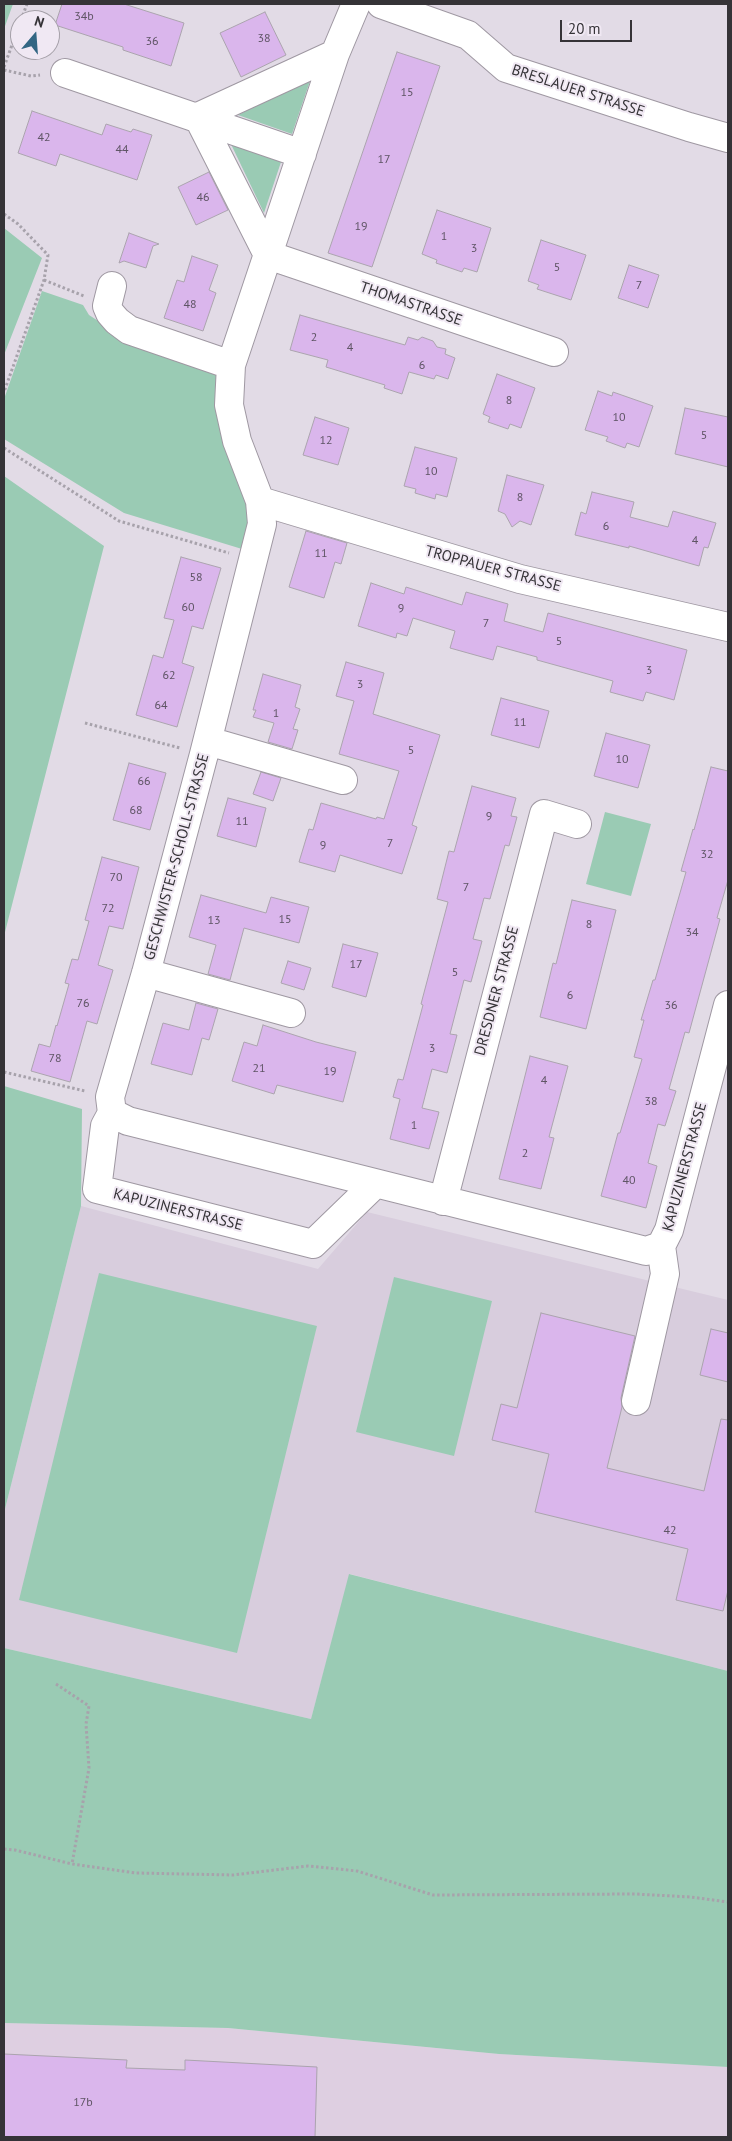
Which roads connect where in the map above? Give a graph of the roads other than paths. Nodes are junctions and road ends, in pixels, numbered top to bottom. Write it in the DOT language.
graph roads {
  1 [pos="356,4"];
  2 [pos="381,4"];
  3 [pos="335,54"];
  4 [pos="65,73"];
  5 [pos="198,118"];
  6 [pos="728,138"];
  7 [pos="302,154"];
  8 [pos="268,255"];
  9 [pos="110,296"];
  10 [pos="554,352"];
  11 [pos="231,365"];
  12 [pos="260,501"];
  13 [pos="728,627"];
  14 [pos="206,748"];
  15 [pos="342,780"];
  16 [pos="578,824"];
  17 [pos="146,973"];
  18 [pos="728,1005"];
  19 [pos="292,1013"];
  20 [pos="111,1105"];
  21 [pos="375,1184"];
  22 [pos="443,1201"];
  23 [pos="661,1246"];
  24 [pos="636,1401"];
  1 -- 3 [label="street, GESCHWISTER-SCHOLL-STRASSE"];
  2 -- 6 [label="street, BRESLAUER STRASSE"];
  3 -- 5 [label="street"];
  3 -- 7 [label="street, GESCHWISTER-SCHOLL-STRASSE"];
  4 -- 5 [label="street"];
  5 -- 7 [label="street"];
  5 -- 8 [label="street"];
  7 -- 8 [label="street, GESCHWISTER-SCHOLL-STRASSE"];
  8 -- 10 [label="street, THOMASTRASSE"];
  8 -- 11 [label="street, GESCHWISTER-SCHOLL-STRASSE"];
  9 -- 11 [label="street"];
  11 -- 12 [label="street, GESCHWISTER-SCHOLL-STRASSE"];
  12 -- 13 [label="street, TROPPAUER STRASSE"];
  12 -- 14 [label="street, GESCHWISTER-SCHOLL-STRASSE"];
  14 -- 15 [label="street, GESCHWISTER-SCHOLL-STRASSE"];
  14 -- 17 [label="street, GESCHWISTER-SCHOLL-STRASSE"];
  16 -- 22 [label="street, DRESDNER STRASSE"];
  17 -- 19 [label="street, GESCHWISTER-SCHOLL-STRASSE"];
  17 -- 20 [label="street, GESCHWISTER-SCHOLL-STRASSE"];
  18 -- 23 [label="street, KAPUZINERSTRASSE"];
  20 -- 21 [label="street, KAPUZINERSTRASSE"];
  20 -- 21 [label="street, KAPUZINERSTRASSE"];
  21 -- 22 [label="street, KAPUZINERSTRASSE"];
  22 -- 23 [label="street, KAPUZINERSTRASSE"];
  23 -- 24 [label="street"];
}
